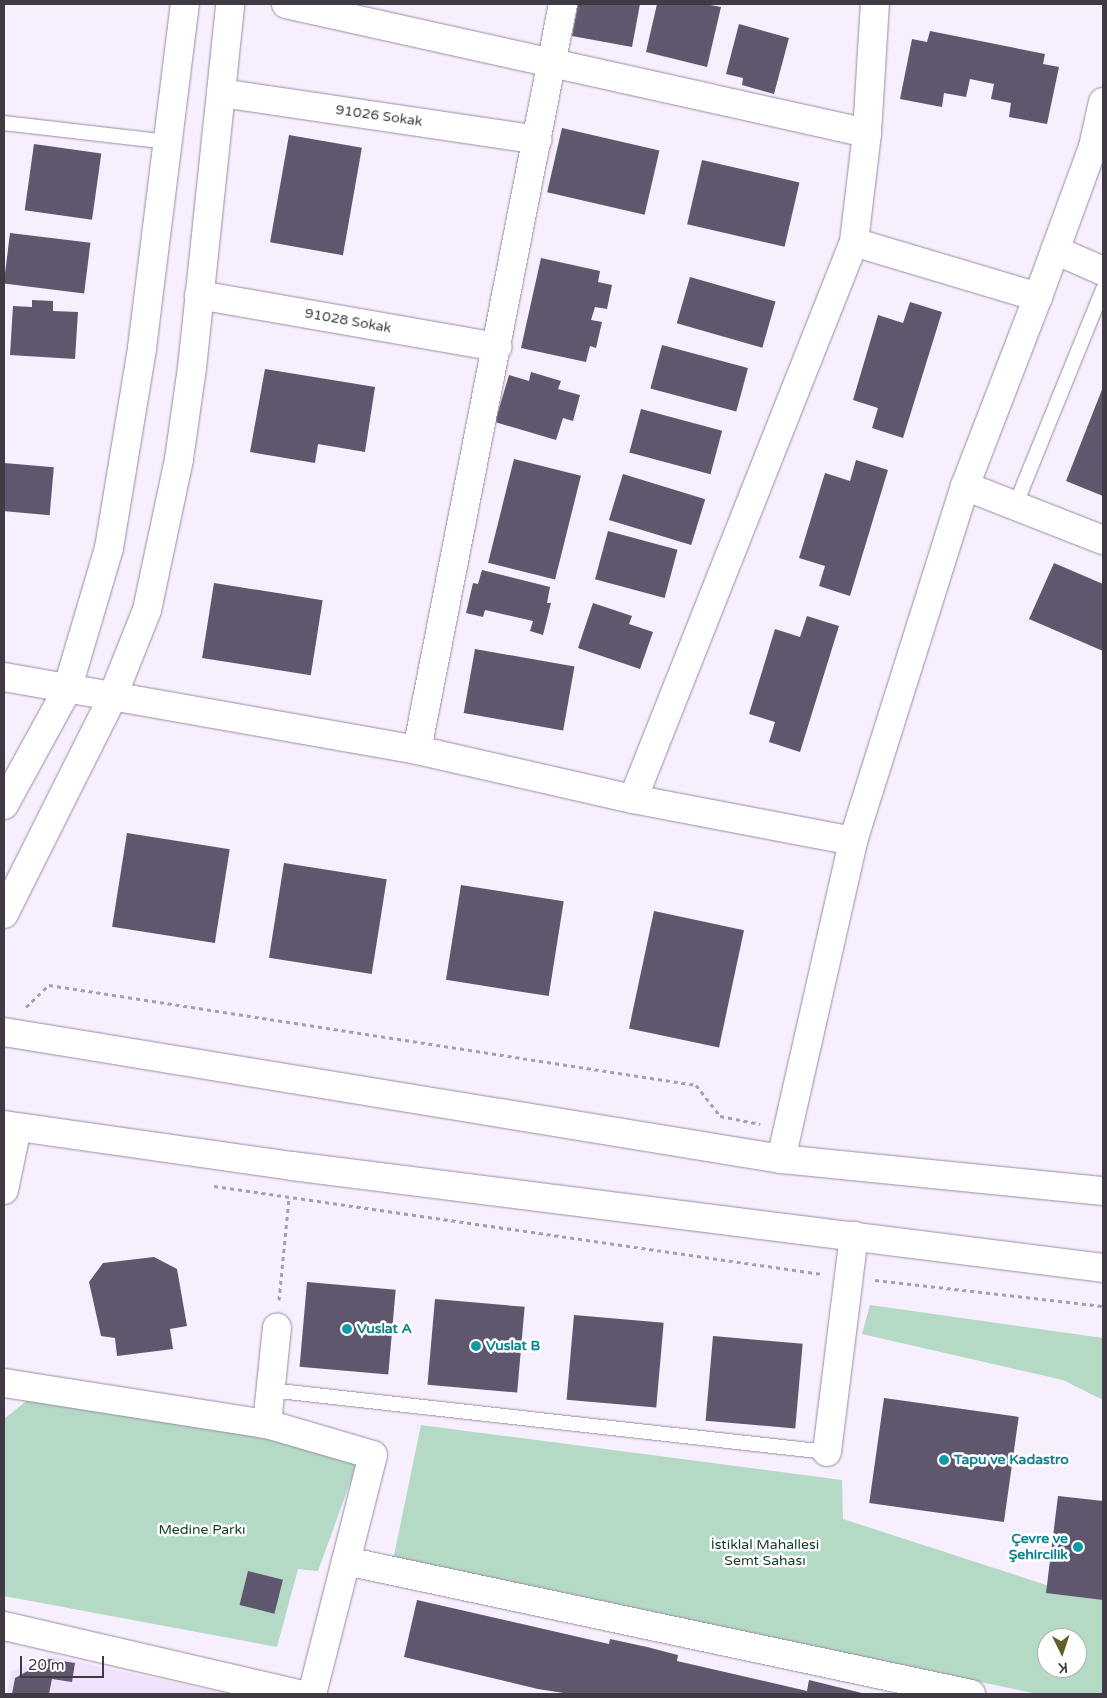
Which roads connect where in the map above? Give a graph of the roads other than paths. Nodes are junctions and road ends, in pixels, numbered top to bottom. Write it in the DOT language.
graph roads {
  1 [pos="185,4"];
  2 [pos="230,4"];
  3 [pos="286,4"];
  4 [pos="563,4"];
  5 [pos="875,4"];
  6 [pos="553,61"];
  7 [pos="221,93"];
  8 [pos="1103,102"];
  9 [pos="4,122"];
  10 [pos="867,133"];
  11 [pos="538,140"];
  12 [pos="168,142"];
  13 [pos="854,242"];
  14 [pos="1055,250"];
  15 [pos="1103,271"];
  16 [pos="1103,289"];
  17 [pos="199,295"];
  18 [pos="1038,297"];
  19 [pos="497,346"];
  20 [pos="965,486"];
  21 [pos="1015,506"];
  22 [pos="1103,540"];
  23 [pos="4,677"];
  24 [pos="67,690"];
  25 [pos="112,698"];
  26 [pos="418,750"];
  27 [pos="633,799"];
  28 [pos="4,805"];
  29 [pos="853,842"];
  30 [pos="4,914"];
  31 [pos="4,1032"];
  32 [pos="10,1126"];
  33 [pos="781,1159"];
  34 [pos="4,1190"];
  35 [pos="1103,1191"];
  36 [pos="854,1236"];
  37 [pos="1103,1268"];
  38 [pos="277,1328"];
  39 [pos="4,1383"];
  40 [pos="270,1390"];
  41 [pos="267,1424"];
  42 [pos="827,1452"];
  43 [pos="346,1562"];
  44 [pos="4,1626"];
  45 [pos="298,1694"];
  46 [pos="312,1694"];
  47 [pos="971,1694"];
  1 -- 12 [label="street"];
  2 -- 7 [label="street"];
  3 -- 6 [label="street"];
  4 -- 6 [label="street"];
  5 -- 10 [label="street"];
  6 -- 10 [label="street"];
  6 -- 11 [label="street"];
  7 -- 11 [label="street, 91026 Sokak"];
  7 -- 17 [label="street"];
  8 -- 14 [label="street"];
  9 -- 12 [label="lane"];
  10 -- 13 [label="street"];
  11 -- 19 [label="street"];
  12 -- 24 [label="street"];
  13 -- 18 [label="street"];
  13 -- 27 [label="street"];
  14 -- 15 [label="street"];
  14 -- 18 [label="street"];
  16 -- 21 [label="lane"];
  17 -- 19 [label="street, 91028 Sokak"];
  17 -- 25 [label="street"];
  18 -- 20 [label="street"];
  19 -- 26 [label="street"];
  20 -- 21 [label="street"];
  20 -- 29 [label="street"];
  21 -- 22 [label="street"];
  23 -- 24 [label="street"];
  24 -- 25 [label="street"];
  24 -- 28 [label="street"];
  25 -- 26 [label="street"];
  25 -- 30 [label="street"];
  26 -- 27 [label="street"];
  27 -- 29 [label="street"];
  29 -- 33 [label="street"];
  31 -- 33 [label="street"];
  32 -- 34 [label="street"];
  32 -- 36 [label="street"];
  33 -- 35 [label="street"];
  36 -- 37 [label="street"];
  36 -- 42 [label="street"];
  38 -- 40 [label="street"];
  39 -- 41 [label="street"];
  40 -- 41 [label="street"];
  40 -- 42 [label="lane"];
  41 -- 43 [label="street"];
  43 -- 46 [label="street"];
  43 -- 47 [label="street"];
  44 -- 45 [label="street"];
}
